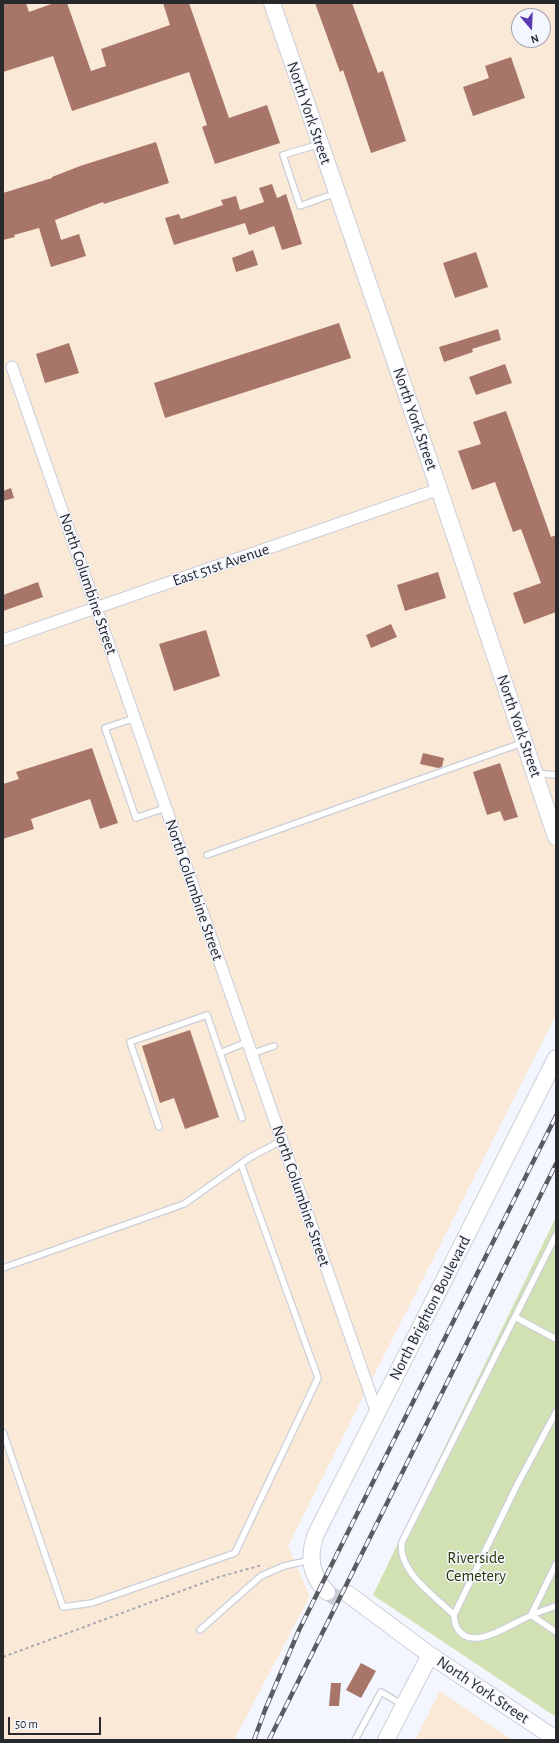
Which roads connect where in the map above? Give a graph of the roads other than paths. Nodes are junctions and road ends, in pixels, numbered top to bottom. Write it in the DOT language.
graph roads {
  1 [pos="272,3"];
  2 [pos="320,144"];
  3 [pos="337,193"];
  4 [pos="12,367"];
  5 [pos="439,489"];
  6 [pos="96,608"];
  7 [pos="3,640"];
  8 [pos="135,718"];
  9 [pos="524,742"];
  10 [pos="535,773"];
  11 [pos="556,775"];
  12 [pos="165,808"];
  13 [pos="556,836"];
  14 [pos="207,855"];
  15 [pos="247,1042"];
  16 [pos="274,1046"];
  17 [pos="220,1052"];
  18 [pos="251,1054"];
  19 [pos="556,1058"];
  20 [pos="242,1118"];
  21 [pos="159,1128"];
  22 [pos="281,1140"];
  23 [pos="241,1164"];
  24 [pos="556,1236"];
  25 [pos="3,1268"];
  26 [pos="515,1317"];
  27 [pos="556,1339"];
  28 [pos="556,1412"];
  29 [pos="377,1413"];
  30 [pos="3,1432"];
  31 [pos="311,1560"];
  32 [pos="556,1564"];
  33 [pos="329,1588"];
  34 [pos="346,1599"];
  35 [pos="556,1606"];
  36 [pos="454,1615"];
  37 [pos="531,1615"];
  38 [pos="200,1630"];
  39 [pos="556,1632"];
  40 [pos="430,1655"];
  41 [pos="404,1706"];
  42 [pos="556,1739"];
  43 [pos="355,1740"];
  44 [pos="386,1740"];
  1 -- 2 [label="main road, North York Street"];
  2 -- 3 [label="main road, North York Street"];
  2 -- 3 [label="lane"];
  3 -- 5 [label="main road, North York Street"];
  4 -- 6 [label="street, North Columbine Street"];
  5 -- 6 [label="street, East 51st Avenue"];
  5 -- 9 [label="main road, North York Street"];
  6 -- 7 [label="street, East 51st Avenue"];
  6 -- 8 [label="street, North Columbine Street"];
  8 -- 12 [label="street, North Columbine Street"];
  8 -- 12 [label="lane"];
  9 -- 10 [label="main road, North York Street"];
  9 -- 14 [label="lane"];
  10 -- 11 [label="lane"];
  10 -- 13 [label="main road, North York Street"];
  12 -- 15 [label="street, North Columbine Street"];
  15 -- 17 [label="lane"];
  15 -- 18 [label="street, North Columbine Street"];
  16 -- 18 [label="lane"];
  17 -- 20 [label="lane"];
  17 -- 21 [label="lane"];
  18 -- 22 [label="street, North Columbine Street"];
  19 -- 29 [label="main road, North Brighton Boulevard"];
  22 -- 23 [label="lane"];
  22 -- 29 [label="street, North Columbine Street"];
  23 -- 25 [label="lane"];
  23 -- 30 [label="lane"];
  24 -- 26 [label="lane"];
  26 -- 27 [label="lane"];
  26 -- 36 [label="lane"];
  28 -- 36 [label="lane"];
  29 -- 31 [label="main road, North Brighton Boulevard"];
  31 -- 33 [label="main road, North Brighton Boulevard"];
  31 -- 38 [label="lane"];
  32 -- 37 [label="lane"];
  34 -- 40 [label="main road"];
  35 -- 37 [label="lane"];
  36 -- 37 [label="lane"];
  37 -- 39 [label="lane"];
  40 -- 41 [label="main road"];
  40 -- 42 [label="main road, North York Street"];
  41 -- 43 [label="lane"];
  41 -- 44 [label="main road"];
}
